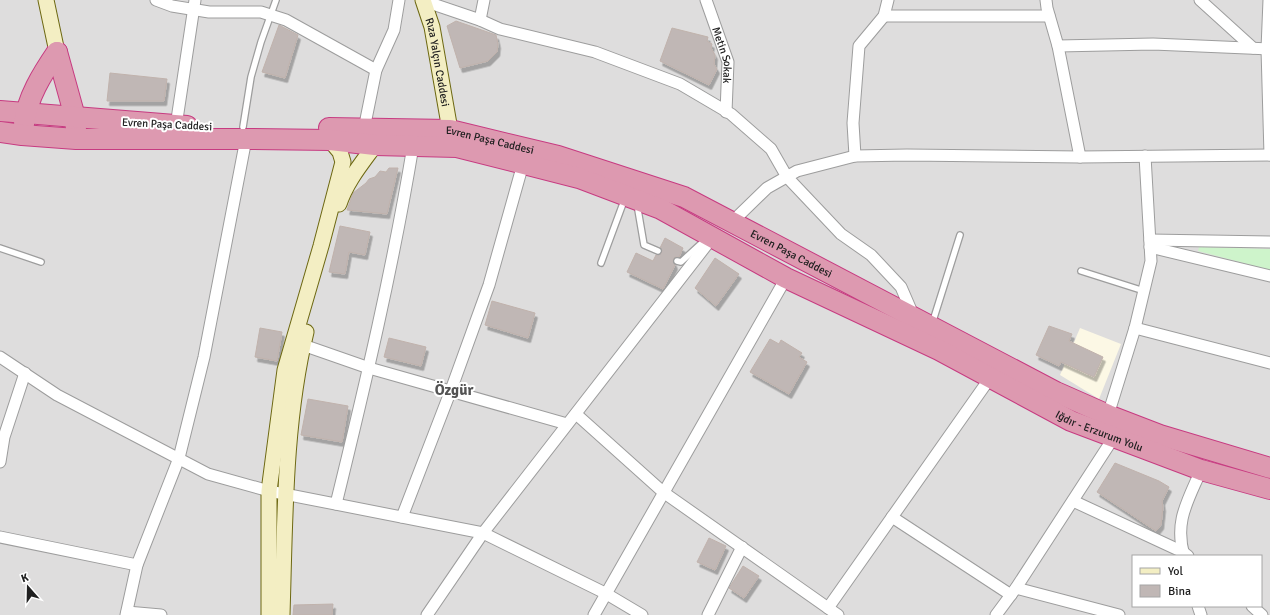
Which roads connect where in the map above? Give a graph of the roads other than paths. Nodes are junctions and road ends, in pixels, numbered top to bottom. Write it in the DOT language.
graph roads {
  1 [pos="46,0"];
  2 [pos="156,0"];
  3 [pos="276,0"];
  4 [pos="399,0"];
  5 [pos="484,0"];
  6 [pos="706,0"];
  7 [pos="888,0"];
  8 [pos="1046,0"];
  9 [pos="1200,0"];
  10 [pos="1269,0"];
  11 [pos="424,1"];
  12 [pos="194,5"];
  13 [pos="270,15"];
  14 [pos="884,16"];
  15 [pos="1049,16"];
  16 [pos="480,20"];
  17 [pos="1058,46"];
  18 [pos="1253,48"];
  19 [pos="1268,49"];
  20 [pos="57,52"];
  21 [pos="376,70"];
  22 [pos="0,111"];
  23 [pos="726,112"];
  24 [pos="25,113"];
  25 [pos="75,117"];
  26 [pos="176,126"];
  27 [pos="0,132"];
  28 [pos="244,133"];
  29 [pos="22,135"];
  30 [pos="370,137"];
  31 [pos="76,139"];
  32 [pos="454,139"];
  33 [pos="330,140"];
  34 [pos="413,146"];
  35 [pos="1270,155"];
  36 [pos="855,156"];
  37 [pos="1145,156"];
  38 [pos="1080,157"];
  39 [pos="523,164"];
  40 [pos="787,177"];
  41 [pos="631,198"];
  42 [pos="732,222"];
  43 [pos="960,235"];
  44 [pos="710,237"];
  45 [pos="1270,242"];
  46 [pos="1150,243"];
  47 [pos="0,248"];
  48 [pos="658,252"];
  49 [pos="677,260"];
  50 [pos="41,262"];
  51 [pos="601,264"];
  52 [pos="1081,271"];
  53 [pos="1270,276"];
  54 [pos="786,278"];
  55 [pos="1144,291"];
  56 [pos="1135,328"];
  57 [pos="931,332"];
  58 [pos="303,345"];
  59 [pos="0,357"];
  60 [pos="1270,363"];
  61 [pos="369,368"];
  62 [pos="25,373"];
  63 [pos="990,378"];
  64 [pos="451,390"];
  65 [pos="576,414"];
  66 [pos="1108,415"];
  67 [pos="567,424"];
  68 [pos="2,436"];
  69 [pos="1114,437"];
  70 [pos="179,458"];
  71 [pos="0,462"];
  72 [pos="1270,468"];
  73 [pos="1201,470"];
  74 [pos="1270,489"];
  75 [pos="269,491"];
  76 [pos="663,492"];
  77 [pos="286,494"];
  78 [pos="1073,501"];
  79 [pos="336,504"];
  80 [pos="402,517"];
  81 [pos="892,517"];
  82 [pos="483,533"];
  83 [pos="0,537"];
  84 [pos="742,547"];
  85 [pos="1185,555"];
  86 [pos="137,565"];
  87 [pos="1014,592"];
  88 [pos="605,593"];
  89 [pos="1253,607"];
  90 [pos="828,608"];
  91 [pos="126,614"];
  92 [pos="161,615"];
  93 [pos="269,615"];
  94 [pos="282,615"];
  95 [pos="427,615"];
  96 [pos="594,615"];
  97 [pos="642,615"];
  98 [pos="708,615"];
  99 [pos="838,615"];
  100 [pos="996,615"];
  101 [pos="1119,615"];
  102 [pos="1262,615"];
  1 -- 20 [label="street"];
  2 -- 12 [label="street"];
  3 -- 13 [label="lane"];
  4 -- 21 [label="street"];
  5 -- 16 [label="street"];
  6 -- 23 [label="street, Metin Sokak"];
  7 -- 14 [label="street"];
  8 -- 15 [label="street"];
  9 -- 18 [label="street"];
  10 -- 19 [label="street"];
  11 -- 16 [label="street"];
  11 -- 32 [label="street, Rıza Yalçın Caddesi"];
  12 -- 13 [label="street"];
  12 -- 26 [label="street"];
  13 -- 21 [label="street"];
  13 -- 28 [label="lane"];
  14 -- 15 [label="street"];
  14 -- 36 [label="street"];
  15 -- 17 [label="street"];
  16 -- 23 [label="street"];
  17 -- 18 [label="street"];
  17 -- 38 [label="street"];
  18 -- 19 [label="street"];
  19 -- 35 [label="street"];
  20 -- 24 [label="highway"];
  20 -- 25 [label="highway"];
  21 -- 30 [label="street"];
  22 -- 24 [label="highway, Evren Paşa Caddesi"];
  23 -- 40 [label="street"];
  24 -- 25 [label="highway, Evren Paşa Caddesi"];
  24 -- 29 [label="highway"];
  25 -- 26 [label="highway, Evren Paşa Caddesi"];
  25 -- 31 [label="highway"];
  26 -- 28 [label="highway, Evren Paşa Caddesi"];
  27 -- 29 [label="highway, Evren Paşa Caddesi"];
  28 -- 30 [label="highway, Evren Paşa Caddesi"];
  28 -- 31 [label="highway, Evren Paşa Caddesi"];
  28 -- 33 [label="highway, Evren Paşa Caddesi"];
  28 -- 70 [label="street"];
  29 -- 31 [label="highway, Evren Paşa Caddesi"];
  30 -- 32 [label="highway, Evren Paşa Caddesi"];
  30 -- 33 [label="highway, Evren Paşa Caddesi"];
  30 -- 34 [label="highway, Evren Paşa Caddesi"];
  30 -- 58 [label="street"];
  32 -- 34 [label="highway, Evren Paşa Caddesi"];
  32 -- 39 [label="highway, Evren Paşa Caddesi"];
  32 -- 42 [label="highway, Evren Paşa Caddesi"];
  33 -- 75 [label="street"];
  34 -- 61 [label="street"];
  35 -- 37 [label="street"];
  36 -- 38 [label="street"];
  36 -- 40 [label="street"];
  37 -- 38 [label="street"];
  37 -- 46 [label="street"];
  39 -- 41 [label="highway, Evren Paşa Caddesi"];
  39 -- 64 [label="street"];
  40 -- 42 [label="street"];
  40 -- 57 [label="street"];
  41 -- 44 [label="highway, Evren Paşa Caddesi"];
  41 -- 48 [label="lane"];
  41 -- 51 [label="lane"];
  42 -- 57 [label="highway, Evren Paşa Caddesi"];
  43 -- 57 [label="lane"];
  44 -- 49 [label="lane"];
  44 -- 54 [label="highway, Evren Paşa Caddesi"];
  44 -- 65 [label="street"];
  45 -- 46 [label="street"];
  46 -- 53 [label="street"];
  46 -- 55 [label="street"];
  47 -- 50 [label="lane"];
  52 -- 55 [label="lane"];
  54 -- 57 [label="highway, Evren Paşa Caddesi"];
  54 -- 76 [label="street"];
  55 -- 56 [label="street"];
  56 -- 60 [label="street"];
  56 -- 66 [label="street"];
  57 -- 63 [label="highway, Iğdır - Erzurum Yolu"];
  57 -- 66 [label="highway, Iğdır - Erzurum Yolu"];
  58 -- 61 [label="street"];
  58 -- 77 [label="street"];
  59 -- 62 [label="street"];
  61 -- 64 [label="street"];
  61 -- 79 [label="street"];
  62 -- 68 [label="street"];
  62 -- 70 [label="street"];
  63 -- 69 [label="highway, Iğdır - Erzurum Yolu"];
  63 -- 81 [label="street"];
  64 -- 67 [label="street"];
  64 -- 80 [label="street"];
  65 -- 67 [label="street"];
  65 -- 76 [label="street"];
  66 -- 72 [label="highway, Iğdır - Erzurum Yolu"];
  67 -- 82 [label="street"];
  68 -- 71 [label="street"];
  69 -- 73 [label="highway, Iğdır - Erzurum Yolu"];
  69 -- 78 [label="street"];
  70 -- 75 [label="street"];
  70 -- 86 [label="street"];
  73 -- 74 [label="highway, Iğdır - Erzurum Yolu"];
  73 -- 85 [label="street"];
  75 -- 77 [label="street"];
  75 -- 93 [label="street"];
  76 -- 84 [label="street"];
  76 -- 88 [label="street"];
  77 -- 79 [label="street"];
  77 -- 94 [label="street"];
  78 -- 85 [label="street"];
  78 -- 87 [label="street"];
  79 -- 80 [label="street"];
  80 -- 82 [label="street"];
  81 -- 87 [label="street"];
  81 -- 90 [label="street"];
  82 -- 88 [label="street"];
  82 -- 95 [label="street"];
  83 -- 86 [label="street"];
  84 -- 90 [label="street"];
  84 -- 98 [label="street"];
  86 -- 91 [label="street"];
  87 -- 100 [label="street"];
  87 -- 101 [label="street"];
  88 -- 96 [label="street"];
  88 -- 97 [label="street"];
  89 -- 102 [label="street"];
  90 -- 99 [label="street"];
  91 -- 92 [label="street"];
}
